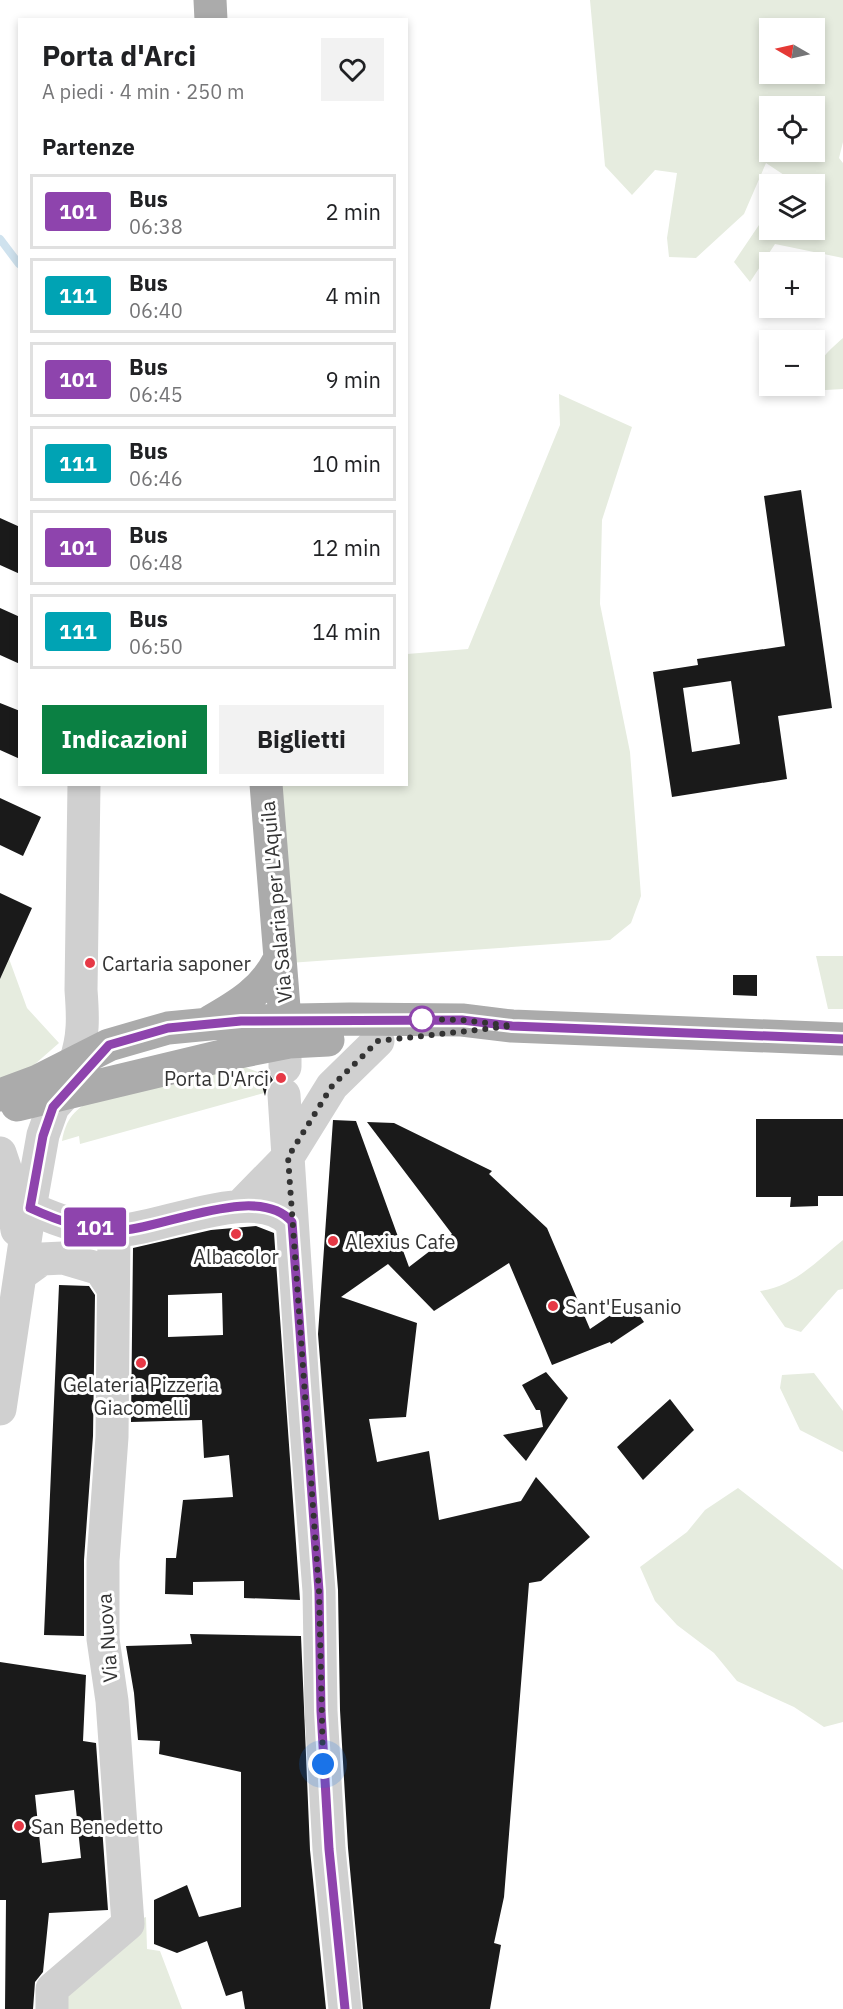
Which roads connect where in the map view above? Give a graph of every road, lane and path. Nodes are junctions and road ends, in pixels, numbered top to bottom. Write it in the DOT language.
graph roads {
  1 [pos="210,0"];
  2 [pos="212,18"];
  3 [pos="84,786"];
  4 [pos="266,786"];
  5 [pos="279,960"];
  6 [pos="81,990"];
  7 [pos="204,1025"];
  8 [pos="512,1026"];
  9 [pos="843,1039"];
  10 [pos="378,1041"];
  11 [pos="120,1042"];
  12 [pos="291,1053"];
  13 [pos="75,1062"];
  14 [pos="65,1094"];
  15 [pos="2,1104"];
  16 [pos="43,1136"];
  17 [pos="0,1153"];
  18 [pos="288,1157"];
  19 [pos="241,1205"];
  20 [pos="30,1208"];
  21 [pos="292,1222"];
  22 [pos="114,1231"];
  23 [pos="21,1268"];
  24 [pos="112,1287"];
  25 [pos="0,1409"];
  26 [pos="52,2009"];
  27 [pos="345,2009"];
  1 -- 2 [label="main road"];
  3 -- 6 [label="street"];
  4 -- 5 [label="main road, Via Salaria per L'Aquila"];
  5 -- 7 [label="main road"];
  5 -- 12 [label="main road, Via Salaria per L'Aquila"];
  6 -- 11 [label="street"];
  6 -- 13 [label="street"];
  7 -- 11 [label="main road"];
  7 -- 12 [label="main road"];
  8 -- 9 [label="main road"];
  8 -- 10 [label="main road"];
  8 -- 12 [label="main road"];
  10 -- 12 [label="main road"];
  10 -- 18 [label="street"];
  11 -- 13 [label="main road"];
  11 -- 14 [label="street"];
  12 -- 14 [label="main road"];
  12 -- 18 [label="street"];
  13 -- 15 [label="main road"];
  14 -- 15 [label="main road"];
  14 -- 16 [label="street"];
  15 -- 16 [label="street"];
  16 -- 20 [label="street"];
  17 -- 23 [label="street"];
  18 -- 19 [label="street"];
  18 -- 21 [label="street"];
  19 -- 21 [label="street"];
  19 -- 22 [label="street"];
  20 -- 22 [label="street"];
  20 -- 23 [label="street"];
  21 -- 27 [label="street"];
  22 -- 24 [label="street, Via Nuova"];
  23 -- 24 [label="street"];
  23 -- 25 [label="street"];
  24 -- 26 [label="street, Via Nuova"];
}
